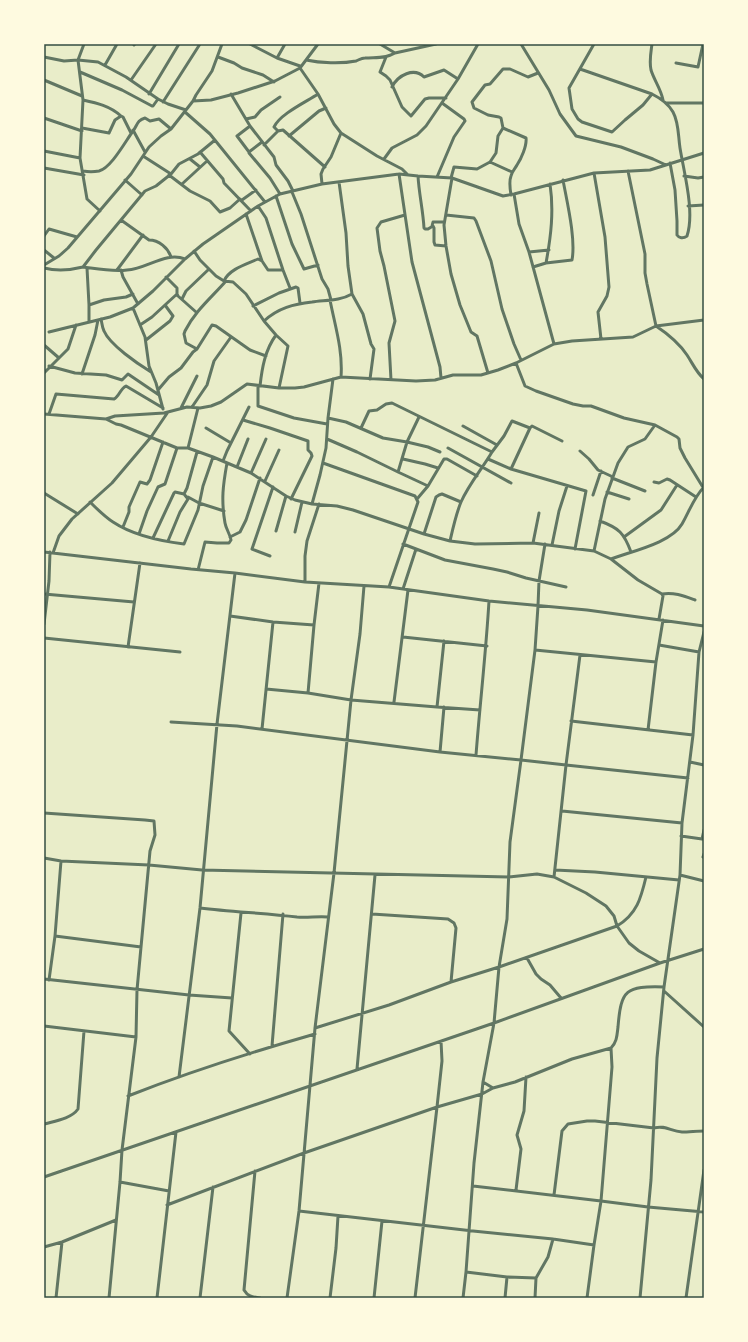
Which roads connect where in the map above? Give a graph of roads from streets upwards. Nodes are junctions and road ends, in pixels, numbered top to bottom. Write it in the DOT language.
graph roads {
  1 [pos="84,44"];
  2 [pos="117,44"];
  3 [pos="156,44"];
  4 [pos="179,44"];
  5 [pos="199,44"];
  6 [pos="222,44"];
  7 [pos="250,44"];
  8 [pos="261,44"];
  9 [pos="285,44"];
  10 [pos="318,44"];
  11 [pos="380,44"];
  12 [pos="419,44"];
  13 [pos="436,44"];
  14 [pos="478,44"];
  15 [pos="521,44"];
  16 [pos="594,44"];
  17 [pos="652,44"];
  18 [pos="703,44"];
  19 [pos="259,48"];
  20 [pos="421,48"];
  21 [pos="395,53"];
  22 [pos="44,57"];
  23 [pos="218,57"];
  24 [pos="386,57"];
  25 [pos="277,58"];
  26 [pos="78,60"];
  27 [pos="306,60"];
  28 [pos="676,63"];
  29 [pos="105,65"];
  30 [pos="300,67"];
  31 [pos="580,69"];
  32 [pos="80,72"];
  33 [pos="538,72"];
  34 [pos="458,79"];
  35 [pos="132,80"];
  36 [pos="44,82"];
  37 [pos="274,82"];
  38 [pos="392,87"];
  39 [pos="149,94"];
  40 [pos="231,94"];
  41 [pos="318,94"];
  42 [pos="652,94"];
  43 [pos="280,97"];
  44 [pos="82,98"];
  45 [pos="446,98"];
  46 [pos="158,99"];
  47 [pos="663,100"];
  48 [pos="193,101"];
  49 [pos="163,102"];
  50 [pos="666,102"];
  51 [pos="442,103"];
  52 [pos="704,103"];
  53 [pos="326,108"];
  54 [pos="186,111"];
  55 [pos="121,116"];
  56 [pos="44,118"];
  57 [pos="246,119"];
  58 [pos="250,126"];
  59 [pos="503,128"];
  60 [pos="171,129"];
  61 [pos="82,130"];
  62 [pos="278,131"];
  63 [pos="132,132"];
  64 [pos="341,133"];
  65 [pos="289,136"];
  66 [pos="215,140"];
  67 [pos="263,143"];
  68 [pos="44,151"];
  69 [pos="145,152"];
  70 [pos="200,152"];
  71 [pos="249,152"];
  72 [pos="704,153"];
  73 [pos="143,156"];
  74 [pos="80,158"];
  75 [pos="190,159"];
  76 [pos="384,160"];
  77 [pos="682,160"];
  78 [pos="207,161"];
  79 [pos="490,162"];
  80 [pos="670,163"];
  81 [pos="666,165"];
  82 [pos="200,167"];
  83 [pos="325,167"];
  84 [pos="44,168"];
  85 [pos="628,171"];
  86 [pos="512,172"];
  87 [pos="84,173"];
  88 [pos="594,173"];
  89 [pos="170,174"];
  90 [pos="399,174"];
  91 [pos="408,175"];
  92 [pos="418,176"];
  93 [pos="684,176"];
  94 [pos="437,177"];
  95 [pos="704,177"];
  96 [pos="452,178"];
  97 [pos="124,180"];
  98 [pos="563,180"];
  99 [pos="339,182"];
  100 [pos="182,184"];
  101 [pos="322,184"];
  102 [pos="550,184"];
  103 [pos="256,190"];
  104 [pos="292,192"];
  105 [pos="280,194"];
  106 [pos="512,194"];
  107 [pos="142,195"];
  108 [pos="276,196"];
  109 [pos="241,200"];
  110 [pos="265,202"];
  111 [pos="704,205"];
  112 [pos="258,206"];
  113 [pos="688,206"];
  114 [pos="100,211"];
  115 [pos="250,211"];
  116 [pos="246,214"];
  117 [pos="405,215"];
  118 [pos="446,215"];
  119 [pos="121,220"];
  120 [pos="444,222"];
  121 [pos="432,226"];
  122 [pos="143,235"];
  123 [pos="44,236"];
  124 [pos="77,237"];
  125 [pos="446,246"];
  126 [pos="44,250"];
  127 [pos="549,250"];
  128 [pos="194,251"];
  129 [pos="529,252"];
  130 [pos="172,257"];
  131 [pos="54,258"];
  132 [pos="185,259"];
  133 [pos="262,261"];
  134 [pos="546,263"];
  135 [pos="318,265"];
  136 [pos="44,266"];
  137 [pos="533,267"];
  138 [pos="85,268"];
  139 [pos="209,269"];
  140 [pos="119,270"];
  141 [pos="283,270"];
  142 [pos="166,277"];
  143 [pos="225,281"];
  144 [pos="290,288"];
  145 [pos="133,294"];
  146 [pos="176,294"];
  147 [pos="352,294"];
  148 [pos="182,299"];
  149 [pos="331,300"];
  150 [pos="300,303"];
  151 [pos="138,304"];
  152 [pos="88,305"];
  153 [pos="165,305"];
  154 [pos="253,306"];
  155 [pos="133,308"];
  156 [pos="196,312"];
  157 [pos="100,319"];
  158 [pos="704,320"];
  159 [pos="264,321"];
  160 [pos="89,322"];
  161 [pos="76,325"];
  162 [pos="140,325"];
  163 [pos="656,326"];
  164 [pos="49,332"];
  165 [pos="276,335"];
  166 [pos="231,337"];
  167 [pos="601,339"];
  168 [pos="146,340"];
  169 [pos="554,344"];
  170 [pos="44,345"];
  171 [pos="196,349"];
  172 [pos="266,356"];
  173 [pos="59,358"];
  174 [pos="521,360"];
  175 [pos="516,363"];
  176 [pos="46,369"];
  177 [pos="151,372"];
  178 [pos="488,373"];
  179 [pos="82,374"];
  180 [pos="197,376"];
  181 [pos="341,377"];
  182 [pos="370,378"];
  183 [pos="441,378"];
  184 [pos="333,379"];
  185 [pos="704,379"];
  186 [pos="391,380"];
  187 [pos="259,386"];
  188 [pos="279,388"];
  189 [pos="158,390"];
  190 [pos="159,395"];
  191 [pos="192,407"];
  192 [pos="249,407"];
  193 [pos="163,408"];
  194 [pos="181,408"];
  195 [pos="198,408"];
  196 [pos="168,412"];
  197 [pos="164,413"];
  198 [pos="44,414"];
  199 [pos="49,414"];
  200 [pos="419,417"];
  201 [pos="328,418"];
  202 [pos="106,419"];
  203 [pos="242,420"];
  204 [pos="327,424"];
  205 [pos="655,425"];
  206 [pos="463,426"];
  207 [pos="206,428"];
  208 [pos="361,428"];
  209 [pos="530,428"];
  210 [pos="151,437"];
  211 [pos="248,439"];
  212 [pos="266,439"];
  213 [pos="327,439"];
  214 [pos="562,441"];
  215 [pos="163,442"];
  216 [pos="407,442"];
  217 [pos="231,443"];
  218 [pos="497,445"];
  219 [pos="178,448"];
  220 [pos="188,448"];
  221 [pos="448,448"];
  222 [pos="279,450"];
  223 [pos="580,451"];
  224 [pos="197,452"];
  225 [pos="440,452"];
  226 [pos="492,452"];
  227 [pos="213,457"];
  228 [pos="403,459"];
  229 [pos="488,459"];
  230 [pos="225,462"];
  231 [pos="323,463"];
  232 [pos="237,467"];
  233 [pos="482,467"];
  234 [pos="438,468"];
  235 [pos="511,469"];
  236 [pos="601,471"];
  237 [pos="251,472"];
  238 [pos="398,472"];
  239 [pos="477,476"];
  240 [pos="260,478"];
  241 [pos="612,478"];
  242 [pos="265,481"];
  243 [pos="654,482"];
  244 [pos="511,483"];
  245 [pos="676,485"];
  246 [pos="428,486"];
  247 [pos="567,486"];
  248 [pos="273,487"];
  249 [pos="704,488"];
  250 [pos="645,491"];
  251 [pos="607,492"];
  252 [pos="44,494"];
  253 [pos="184,494"];
  254 [pos="593,495"];
  255 [pos="286,496"];
  256 [pos="188,497"];
  257 [pos="696,497"];
  258 [pos="291,498"];
  259 [pos="417,499"];
  260 [pos="629,499"];
  261 [pos="90,502"];
  262 [pos="302,502"];
  263 [pos="461,502"];
  264 [pos="199,503"];
  265 [pos="312,504"];
  266 [pos="319,504"];
  267 [pos="224,511"];
  268 [pos="539,513"];
  269 [pos="78,514"];
  270 [pos="600,521"];
  271 [pos="123,528"];
  272 [pos="408,528"];
  273 [pos="276,530"];
  274 [pos="295,532"];
  275 [pos="139,534"];
  276 [pos="424,534"];
  277 [pos="230,537"];
  278 [pos="624,537"];
  279 [pos="153,538"];
  280 [pos="168,541"];
  281 [pos="450,541"];
  282 [pos="533,543"];
  283 [pos="403,544"];
  284 [pos="544,544"];
  285 [pos="552,545"];
  286 [pos="416,549"];
  287 [pos="574,549"];
  288 [pos="594,551"];
  289 [pos="44,552"];
  290 [pos="52,552"];
  291 [pos="631,552"];
  292 [pos="270,556"];
  293 [pos="611,558"];
  294 [pos="140,563"];
  295 [pos="198,570"];
  296 [pos="235,573"];
  297 [pos="539,581"];
  298 [pos="305,582"];
  299 [pos="319,583"];
  300 [pos="364,586"];
  301 [pos="389,587"];
  302 [pos="566,587"];
  303 [pos="405,589"];
  304 [pos="45,594"];
  305 [pos="662,594"];
  306 [pos="695,600"];
  307 [pos="489,601"];
  308 [pos="134,602"];
  309 [pos="538,606"];
  310 [pos="230,616"];
  311 [pos="659,620"];
  312 [pos="663,620"];
  313 [pos="273,622"];
  314 [pos="44,624"];
  315 [pos="314,625"];
  316 [pos="704,626"];
  317 [pos="704,632"];
  318 [pos="403,637"];
  319 [pos="44,638"];
  320 [pos="444,641"];
  321 [pos="659,645"];
  322 [pos="487,646"];
  323 [pos="128,647"];
  324 [pos="535,650"];
  325 [pos="180,652"];
  326 [pos="699,652"];
  327 [pos="580,655"];
  328 [pos="656,662"];
  329 [pos="266,689"];
  330 [pos="308,694"];
  331 [pos="351,700"];
  332 [pos="394,702"];
  333 [pos="437,707"];
  334 [pos="444,707"];
  335 [pos="480,710"];
  336 [pos="571,721"];
  337 [pos="171,722"];
  338 [pos="217,724"];
  339 [pos="262,729"];
  340 [pos="648,730"];
  341 [pos="693,735"];
  342 [pos="348,741"];
  343 [pos="440,752"];
  344 [pos="476,754"];
  345 [pos="521,760"];
  346 [pos="690,762"];
  347 [pos="566,765"];
  348 [pos="704,765"];
  349 [pos="688,778"];
  350 [pos="562,811"];
  351 [pos="44,813"];
  352 [pos="682,823"];
  353 [pos="704,830"];
  354 [pos="681,836"];
  355 [pos="703,839"];
  356 [pos="44,858"];
  357 [pos="61,861"];
  358 [pos="149,865"];
  359 [pos="202,870"];
  360 [pos="555,870"];
  361 [pos="334,873"];
  362 [pos="375,875"];
  363 [pos="680,875"];
  364 [pos="509,877"];
  365 [pos="554,877"];
  366 [pos="646,877"];
  367 [pos="679,880"];
  368 [pos="704,880"];
  369 [pos="200,908"];
  370 [pos="241,913"];
  371 [pos="282,914"];
  372 [pos="372,914"];
  373 [pos="328,917"];
  374 [pos="617,926"];
  375 [pos="55,936"];
  376 [pos="140,947"];
  377 [pos="704,949"];
  378 [pos="527,958"];
  379 [pos="668,961"];
  380 [pos="660,963"];
  381 [pos="499,967"];
  382 [pos="44,979"];
  383 [pos="49,980"];
  384 [pos="451,982"];
  385 [pos="664,987"];
  386 [pos="136,990"];
  387 [pos="664,991"];
  388 [pos="190,995"];
  389 [pos="232,998"];
  390 [pos="561,998"];
  391 [pos="362,1014"];
  392 [pos="494,1023"];
  393 [pos="44,1027"];
  394 [pos="704,1027"];
  395 [pos="315,1028"];
  396 [pos="84,1031"];
  397 [pos="315,1034"];
  398 [pos="136,1037"];
  399 [pos="441,1041"];
  400 [pos="272,1046"];
  401 [pos="611,1048"];
  402 [pos="250,1054"];
  403 [pos="358,1069"];
  404 [pos="179,1076"];
  405 [pos="526,1077"];
  406 [pos="483,1082"];
  407 [pos="311,1086"];
  408 [pos="493,1088"];
  409 [pos="482,1094"];
  410 [pos="128,1096"];
  411 [pos="437,1108"];
  412 [pos="607,1123"];
  413 [pos="44,1124"];
  414 [pos="654,1128"];
  415 [pos="704,1131"];
  416 [pos="176,1132"];
  417 [pos="122,1150"];
  418 [pos="304,1153"];
  419 [pos="704,1170"];
  420 [pos="255,1171"];
  421 [pos="44,1177"];
  422 [pos="120,1182"];
  423 [pos="473,1186"];
  424 [pos="213,1187"];
  425 [pos="516,1190"];
  426 [pos="169,1191"];
  427 [pos="554,1195"];
  428 [pos="601,1200"];
  429 [pos="167,1205"];
  430 [pos="648,1208"];
  431 [pos="299,1211"];
  432 [pos="698,1211"];
  433 [pos="704,1212"];
  434 [pos="338,1216"];
  435 [pos="116,1220"];
  436 [pos="382,1221"];
  437 [pos="423,1226"];
  438 [pos="469,1231"];
  439 [pos="553,1239"];
  440 [pos="62,1242"];
  441 [pos="594,1245"];
  442 [pos="44,1247"];
  443 [pos="466,1272"];
  444 [pos="507,1277"];
  445 [pos="536,1278"];
  446 [pos="56,1298"];
  447 [pos="109,1298"];
  448 [pos="157,1298"];
  449 [pos="200,1298"];
  450 [pos="260,1298"];
  451 [pos="287,1298"];
  452 [pos="330,1298"];
  453 [pos="374,1298"];
  454 [pos="415,1298"];
  455 [pos="463,1298"];
  456 [pos="505,1298"];
  457 [pos="535,1298"];
  458 [pos="587,1298"];
  459 [pos="640,1298"];
  460 [pos="686,1298"];
  1 -- 26 [label="street"];
  2 -- 29 [label="street"];
  3 -- 35 [label="street"];
  4 -- 39 [label="street"];
  5 -- 49 [label="street"];
  6 -- 23 [label="street"];
  7 -- 19 [label="street"];
  8 -- 19 [label="street"];
  9 -- 25 [label="street"];
  10 -- 27 [label="street"];
  11 -- 21 [label="street"];
  12 -- 20 [label="street"];
  13 -- 20 [label="street"];
  14 -- 34 [label="street"];
  15 -- 33 [label="street"];
  16 -- 31 [label="street"];
  17 -- 47 [label="street"];
  18 -- 28 [label="street"];
  19 -- 25 [label="street"];
  20 -- 21 [label="street"];
  21 -- 24 [label="street"];
  22 -- 26 [label="street"];
  23 -- 37 [label="street"];
  23 -- 48 [label="street"];
  24 -- 27 [label="street"];
  24 -- 38 [label="street"];
  25 -- 30 [label="street"];
  26 -- 29 [label="street"];
  26 -- 32 [label="street"];
  27 -- 30 [label="street"];
  29 -- 35 [label="street"];
  30 -- 37 [label="street"];
  30 -- 41 [label="street"];
  31 -- 42 [label="street"];
  31 -- 42 [label="street"];
  32 -- 44 [label="street"];
  32 -- 46 [label="street"];
  33 -- 59 [label="street"];
  33 -- 81 [label="street"];
  34 -- 38 [label="street"];
  34 -- 45 [label="street"];
  35 -- 39 [label="street"];
  36 -- 44 [label="street"];
  37 -- 40 [label="street"];
  38 -- 45 [label="street"];
  39 -- 46 [label="street"];
  40 -- 48 [label="street"];
  40 -- 57 [label="street"];
  41 -- 53 [label="street"];
  41 -- 62 [label="street"];
  42 -- 47 [label="street"];
  43 -- 57 [label="street"];
  44 -- 55 [label="street"];
  44 -- 61 [label="street"];
  45 -- 51 [label="street"];
  46 -- 49 [label="street"];
  47 -- 50 [label="street"];
  48 -- 54 [label="street"];
  49 -- 54 [label="street"];
  50 -- 52 [label="street"];
  50 -- 77 [label="street"];
  51 -- 76 [label="street"];
  51 -- 94 [label="street"];
  53 -- 64 [label="street"];
  53 -- 65 [label="street"];
  54 -- 60 [label="street"];
  54 -- 66 [label="street"];
  55 -- 61 [label="street"];
  55 -- 63 [label="street"];
  56 -- 61 [label="street"];
  57 -- 58 [label="street"];
  58 -- 67 [label="street"];
  58 -- 71 [label="street"];
  59 -- 79 [label="street"];
  59 -- 86 [label="street"];
  60 -- 63 [label="street"];
  60 -- 69 [label="street"];
  61 -- 74 [label="street"];
  62 -- 65 [label="street"];
  62 -- 67 [label="street"];
  63 -- 69 [label="street"];
  63 -- 87 [label="street"];
  64 -- 76 [label="street"];
  64 -- 83 [label="street"];
  65 -- 83 [label="street"];
  66 -- 70 [label="street"];
  66 -- 103 [label="street"];
  67 -- 71 [label="street"];
  67 -- 104 [label="street"];
  68 -- 74 [label="street"];
  69 -- 73 [label="street"];
  70 -- 75 [label="street"];
  70 -- 78 [label="street"];
  71 -- 105 [label="street"];
  72 -- 77 [label="street"];
  73 -- 89 [label="street"];
  73 -- 97 [label="street"];
  74 -- 87 [label="street"];
  75 -- 82 [label="street"];
  75 -- 89 [label="street"];
  76 -- 91 [label="street"];
  77 -- 80 [label="street"];
  77 -- 93 [label="street"];
  78 -- 82 [label="street"];
  78 -- 109 [label="street"];
  79 -- 86 [label="street"];
  79 -- 96 [label="street"];
  80 -- 81 [label="street"];
  80 -- 113 [label="street"];
  81 -- 85 [label="street"];
  82 -- 100 [label="street"];
  83 -- 101 [label="street"];
  84 -- 87 [label="street"];
  85 -- 88 [label="street"];
  85 -- 163 [label="street"];
  86 -- 106 [label="street"];
  87 -- 114 [label="street"];
  88 -- 98 [label="street"];
  88 -- 167 [label="street"];
  89 -- 100 [label="street"];
  89 -- 107 [label="street"];
  90 -- 91 [label="street"];
  90 -- 99 [label="street"];
  90 -- 117 [label="street"];
  91 -- 92 [label="street"];
  92 -- 94 [label="street"];
  92 -- 121 [label="street"];
  93 -- 95 [label="street"];
  93 -- 113 [label="street"];
  94 -- 96 [label="street"];
  96 -- 106 [label="street"];
  96 -- 118 [label="street"];
  97 -- 107 [label="street"];
  97 -- 114 [label="street"];
  98 -- 102 [label="street"];
  98 -- 134 [label="street"];
  99 -- 101 [label="street"];
  99 -- 147 [label="street"];
  100 -- 109 [label="street"];
  101 -- 104 [label="street"];
  102 -- 106 [label="street"];
  102 -- 127 [label="street"];
  103 -- 109 [label="street"];
  103 -- 110 [label="street"];
  104 -- 105 [label="street"];
  104 -- 135 [label="street"];
  105 -- 108 [label="street"];
  106 -- 129 [label="street"];
  107 -- 119 [label="street"];
  108 -- 110 [label="street"];
  108 -- 135 [label="street"];
  109 -- 115 [label="street"];
  110 -- 112 [label="street"];
  111 -- 113 [label="street"];
  112 -- 115 [label="street"];
  112 -- 141 [label="street"];
  114 -- 124 [label="street"];
  115 -- 116 [label="street"];
  116 -- 128 [label="street"];
  116 -- 133 [label="street"];
  117 -- 183 [label="street"];
  117 -- 186 [label="street"];
  118 -- 120 [label="street"];
  118 -- 174 [label="street"];
  119 -- 122 [label="street"];
  119 -- 138 [label="street"];
  120 -- 121 [label="street"];
  120 -- 125 [label="street"];
  121 -- 125 [label="street"];
  122 -- 130 [label="street"];
  122 -- 140 [label="street"];
  123 -- 124 [label="street"];
  124 -- 131 [label="street"];
  125 -- 178 [label="street"];
  126 -- 131 [label="street"];
  127 -- 129 [label="street"];
  127 -- 134 [label="street"];
  128 -- 132 [label="street"];
  128 -- 139 [label="street"];
  129 -- 137 [label="street"];
  130 -- 132 [label="street"];
  130 -- 140 [label="street"];
  131 -- 136 [label="street"];
  132 -- 142 [label="street"];
  133 -- 141 [label="street"];
  133 -- 143 [label="street"];
  134 -- 137 [label="street"];
  135 -- 149 [label="street"];
  136 -- 138 [label="street"];
  137 -- 169 [label="street"];
  138 -- 140 [label="street"];
  138 -- 152 [label="street"];
  139 -- 143 [label="street"];
  139 -- 148 [label="street"];
  140 -- 145 [label="street"];
  141 -- 144 [label="street"];
  142 -- 146 [label="street"];
  142 -- 151 [label="street"];
  143 -- 154 [label="street"];
  143 -- 156 [label="street"];
  144 -- 150 [label="street"];
  144 -- 154 [label="street"];
  145 -- 151 [label="street"];
  145 -- 152 [label="street"];
  146 -- 148 [label="street"];
  146 -- 153 [label="street"];
  147 -- 149 [label="street"];
  147 -- 182 [label="street"];
  148 -- 156 [label="street"];
  149 -- 150 [label="street"];
  149 -- 181 [label="street"];
  150 -- 159 [label="street"];
  151 -- 155 [label="street"];
  152 -- 160 [label="street"];
  153 -- 162 [label="street"];
  153 -- 168 [label="street"];
  154 -- 159 [label="street"];
  155 -- 157 [label="street"];
  155 -- 162 [label="street"];
  156 -- 171 [label="street"];
  157 -- 160 [label="street"];
  157 -- 177 [label="street"];
  157 -- 179 [label="street"];
  158 -- 163 [label="street"];
  159 -- 165 [label="street"];
  160 -- 161 [label="street"];
  161 -- 164 [label="street"];
  161 -- 173 [label="street"];
  162 -- 168 [label="street"];
  163 -- 167 [label="street"];
  163 -- 185 [label="street"];
  165 -- 172 [label="street"];
  165 -- 188 [label="street"];
  166 -- 171 [label="street"];
  166 -- 172 [label="street"];
  166 -- 191 [label="street"];
  167 -- 169 [label="street"];
  168 -- 177 [label="street"];
  169 -- 174 [label="street"];
  170 -- 173 [label="street"];
  171 -- 189 [label="street"];
  172 -- 187 [label="street"];
  173 -- 176 [label="street"];
  174 -- 175 [label="street"];
  175 -- 178 [label="street"];
  175 -- 205 [label="street"];
  176 -- 179 [label="street"];
  177 -- 189 [label="street"];
  178 -- 183 [label="street"];
  179 -- 190 [label="street"];
  180 -- 194 [label="street"];
  181 -- 182 [label="street"];
  181 -- 184 [label="street"];
  182 -- 186 [label="street"];
  183 -- 186 [label="street"];
  184 -- 188 [label="street"];
  184 -- 201 [label="street"];
  187 -- 188 [label="street"];
  187 -- 195 [label="street"];
  187 -- 204 [label="street"];
  189 -- 190 [label="street"];
  190 -- 193 [label="street"];
  191 -- 194 [label="street"];
  191 -- 195 [label="street"];
  192 -- 203 [label="street"];
  193 -- 197 [label="street"];
  193 -- 199 [label="street"];
  194 -- 196 [label="street"];
  195 -- 220 [label="street"];
  196 -- 197 [label="street"];
  196 -- 210 [label="street"];
  197 -- 202 [label="street"];
  198 -- 199 [label="street"];
  199 -- 202 [label="street"];
  200 -- 208 [label="street"];
  200 -- 216 [label="street"];
  200 -- 226 [label="street"];
  201 -- 204 [label="street"];
  201 -- 208 [label="street"];
  202 -- 210 [label="street"];
  203 -- 217 [label="street"];
  203 -- 258 [label="street"];
  204 -- 213 [label="street"];
  205 -- 241 [label="street"];
  205 -- 249 [label="street"];
  206 -- 218 [label="street"];
  207 -- 217 [label="street"];
  208 -- 216 [label="street"];
  209 -- 214 [label="street"];
  209 -- 218 [label="street"];
  209 -- 235 [label="street"];
  210 -- 215 [label="street"];
  210 -- 261 [label="street"];
  211 -- 232 [label="street"];
  212 -- 237 [label="street"];
  213 -- 231 [label="street"];
  213 -- 238 [label="street"];
  215 -- 219 [label="street"];
  215 -- 271 [label="street"];
  216 -- 225 [label="street"];
  216 -- 228 [label="street"];
  217 -- 230 [label="street"];
  218 -- 226 [label="street"];
  219 -- 220 [label="street"];
  219 -- 275 [label="street"];
  220 -- 224 [label="street"];
  221 -- 233 [label="street"];
  222 -- 242 [label="street"];
  223 -- 236 [label="street"];
  224 -- 227 [label="street"];
  224 -- 253 [label="street"];
  226 -- 229 [label="street"];
  227 -- 230 [label="street"];
  227 -- 264 [label="street"];
  228 -- 234 [label="street"];
  228 -- 238 [label="street"];
  229 -- 233 [label="street"];
  229 -- 235 [label="street"];
  230 -- 232 [label="street"];
  230 -- 267 [label="street"];
  231 -- 259 [label="street"];
  231 -- 265 [label="street"];
  232 -- 237 [label="street"];
  233 -- 239 [label="street"];
  233 -- 244 [label="street"];
  234 -- 239 [label="street"];
  234 -- 246 [label="street"];
  235 -- 247 [label="street"];
  236 -- 241 [label="street"];
  236 -- 254 [label="street"];
  237 -- 240 [label="street"];
  238 -- 246 [label="street"];
  239 -- 263 [label="street"];
  240 -- 242 [label="street"];
  240 -- 277 [label="street"];
  241 -- 250 [label="street"];
  241 -- 251 [label="street"];
  242 -- 248 [label="street"];
  243 -- 245 [label="street"];
  245 -- 257 [label="street"];
  245 -- 278 [label="street"];
  246 -- 259 [label="street"];
  247 -- 285 [label="street"];
  247 -- 287 [label="street"];
  248 -- 255 [label="street"];
  248 -- 292 [label="street"];
  249 -- 257 [label="street"];
  251 -- 260 [label="street"];
  251 -- 270 [label="street"];
  252 -- 269 [label="street"];
  253 -- 256 [label="street"];
  253 -- 279 [label="street"];
  255 -- 258 [label="street"];
  255 -- 273 [label="street"];
  256 -- 264 [label="street"];
  256 -- 280 [label="street"];
  257 -- 291 [label="street"];
  258 -- 262 [label="street"];
  259 -- 272 [label="street"];
  261 -- 269 [label="street"];
  261 -- 271 [label="street"];
  262 -- 265 [label="street"];
  262 -- 274 [label="street"];
  263 -- 276 [label="street"];
  263 -- 281 [label="street"];
  264 -- 267 [label="street"];
  264 -- 280 [label="street"];
  265 -- 266 [label="street"];
  266 -- 272 [label="street"];
  266 -- 298 [label="street"];
  267 -- 277 [label="street"];
  268 -- 282 [label="street"];
  269 -- 290 [label="street"];
  270 -- 278 [label="street"];
  270 -- 288 [label="street"];
  271 -- 275 [label="street"];
  272 -- 276 [label="street"];
  272 -- 283 [label="street"];
  275 -- 279 [label="street"];
  276 -- 281 [label="street"];
  277 -- 295 [label="street"];
  278 -- 291 [label="street"];
  279 -- 280 [label="street"];
  281 -- 282 [label="street"];
  282 -- 284 [label="street"];
  283 -- 286 [label="street"];
  283 -- 301 [label="street"];
  284 -- 285 [label="street"];
  284 -- 297 [label="street"];
  285 -- 287 [label="street"];
  286 -- 297 [label="street"];
  286 -- 303 [label="street"];
  287 -- 288 [label="street"];
  288 -- 293 [label="street"];
  289 -- 290 [label="street"];
  290 -- 294 [label="street"];
  290 -- 304 [label="street"];
  291 -- 293 [label="street"];
  293 -- 305 [label="street"];
  294 -- 295 [label="street"];
  294 -- 308 [label="street"];
  295 -- 296 [label="street"];
  296 -- 298 [label="street"];
  296 -- 310 [label="street"];
  297 -- 302 [label="street"];
  297 -- 309 [label="street"];
  298 -- 299 [label="street"];
  299 -- 300 [label="street"];
  299 -- 315 [label="street"];
  300 -- 301 [label="street"];
  300 -- 331 [label="street"];
  301 -- 303 [label="street"];
  303 -- 307 [label="street"];
  303 -- 318 [label="street"];
  304 -- 308 [label="street"];
  304 -- 314 [label="street"];
  305 -- 306 [label="street"];
  305 -- 311 [label="street"];
  307 -- 309 [label="street"];
  307 -- 322 [label="street"];
  308 -- 323 [label="street"];
  309 -- 311 [label="street"];
  309 -- 324 [label="street"];
  310 -- 313 [label="street"];
  310 -- 338 [label="street"];
  311 -- 312 [label="street"];
  312 -- 316 [label="street"];
  312 -- 321 [label="street"];
  313 -- 315 [label="street"];
  313 -- 329 [label="street"];
  315 -- 330 [label="street"];
  317 -- 326 [label="street"];
  318 -- 320 [label="street"];
  318 -- 332 [label="street"];
  319 -- 323 [label="street"];
  320 -- 322 [label="street"];
  320 -- 333 [label="street"];
  321 -- 326 [label="street"];
  321 -- 328 [label="street"];
  322 -- 335 [label="street"];
  323 -- 325 [label="street"];
  324 -- 327 [label="street"];
  324 -- 345 [label="street"];
  326 -- 341 [label="street"];
  327 -- 328 [label="street"];
  327 -- 336 [label="street"];
  328 -- 340 [label="street"];
  329 -- 330 [label="street"];
  329 -- 339 [label="street"];
  330 -- 331 [label="street"];
  331 -- 332 [label="street"];
  331 -- 342 [label="street"];
  332 -- 333 [label="street"];
  333 -- 334 [label="street"];
  334 -- 335 [label="street"];
  334 -- 343 [label="street"];
  335 -- 344 [label="street"];
  336 -- 340 [label="street"];
  336 -- 347 [label="street"];
  337 -- 338 [label="street"];
  338 -- 339 [label="street"];
  338 -- 359 [label="street"];
  339 -- 342 [label="street"];
  340 -- 341 [label="street"];
  341 -- 346 [label="street"];
  342 -- 343 [label="street"];
  342 -- 361 [label="street"];
  343 -- 344 [label="street"];
  344 -- 345 [label="street"];
  345 -- 347 [label="street"];
  345 -- 364 [label="street"];
  346 -- 348 [label="street"];
  346 -- 349 [label="street"];
  347 -- 349 [label="street"];
  347 -- 350 [label="street"];
  349 -- 352 [label="street"];
  350 -- 352 [label="street"];
  350 -- 360 [label="street"];
  351 -- 358 [label="street"];
  352 -- 354 [label="street"];
  353 -- 355 [label="street"];
  354 -- 355 [label="street"];
  354 -- 363 [label="street"];
  356 -- 357 [label="street"];
  357 -- 358 [label="street"];
  357 -- 375 [label="street"];
  358 -- 359 [label="street"];
  358 -- 376 [label="street"];
  359 -- 361 [label="street"];
  359 -- 369 [label="street"];
  360 -- 365 [label="street"];
  360 -- 366 [label="street"];
  361 -- 362 [label="street"];
  361 -- 373 [label="street"];
  362 -- 364 [label="street"];
  362 -- 372 [label="street"];
  363 -- 367 [label="street"];
  363 -- 368 [label="street"];
  364 -- 365 [label="street"];
  364 -- 381 [label="street"];
  365 -- 374 [label="street"];
  366 -- 367 [label="street"];
  366 -- 374 [label="street"];
  367 -- 379 [label="street"];
  369 -- 370 [label="street"];
  369 -- 388 [label="street"];
  370 -- 371 [label="street"];
  370 -- 389 [label="street"];
  371 -- 373 [label="street"];
  371 -- 400 [label="street"];
  372 -- 384 [label="street"];
  372 -- 391 [label="street"];
  373 -- 395 [label="street"];
  374 -- 378 [label="street"];
  374 -- 380 [label="street"];
  375 -- 376 [label="street"];
  375 -- 383 [label="street"];
  376 -- 386 [label="street"];
  377 -- 379 [label="street"];
  378 -- 381 [label="street"];
  378 -- 390 [label="street"];
  379 -- 380 [label="street"];
  379 -- 385 [label="street"];
  380 -- 390 [label="street"];
  381 -- 384 [label="street"];
  381 -- 392 [label="street"];
  382 -- 383 [label="street"];
  383 -- 386 [label="street"];
  384 -- 391 [label="street"];
  385 -- 387 [label="street"];
  385 -- 401 [label="street"];
  386 -- 388 [label="street"];
  386 -- 398 [label="street"];
  387 -- 394 [label="street"];
  387 -- 414 [label="street"];
  388 -- 389 [label="street"];
  388 -- 404 [label="street"];
  389 -- 402 [label="street"];
  390 -- 392 [label="street"];
  391 -- 395 [label="street"];
  391 -- 403 [label="street"];
  392 -- 399 [label="street"];
  392 -- 406 [label="street"];
  393 -- 396 [label="street"];
  395 -- 397 [label="street"];
  396 -- 398 [label="street"];
  396 -- 413 [label="street"];
  397 -- 400 [label="street"];
  397 -- 407 [label="street"];
  398 -- 410 [label="street"];
  399 -- 403 [label="street"];
  399 -- 411 [label="street"];
  400 -- 402 [label="street"];
  401 -- 405 [label="street"];
  401 -- 412 [label="street"];
  402 -- 404 [label="street"];
  403 -- 407 [label="street"];
  404 -- 410 [label="street"];
  405 -- 408 [label="street"];
  405 -- 425 [label="street"];
  406 -- 408 [label="street"];
  406 -- 409 [label="street"];
  407 -- 416 [label="street"];
  407 -- 418 [label="street"];
  408 -- 409 [label="street"];
  409 -- 411 [label="street"];
  409 -- 423 [label="street"];
  410 -- 417 [label="street"];
  411 -- 418 [label="street"];
  411 -- 437 [label="street"];
  412 -- 414 [label="street"];
  412 -- 427 [label="street"];
  412 -- 428 [label="street"];
  414 -- 415 [label="street"];
  414 -- 430 [label="street"];
  416 -- 417 [label="street"];
  416 -- 426 [label="street"];
  417 -- 421 [label="street"];
  417 -- 422 [label="street"];
  418 -- 420 [label="street"];
  418 -- 431 [label="street"];
  419 -- 432 [label="street"];
  420 -- 424 [label="street"];
  420 -- 450 [label="street"];
  422 -- 426 [label="street"];
  422 -- 435 [label="street"];
  423 -- 425 [label="street"];
  423 -- 438 [label="street"];
  424 -- 429 [label="street"];
  424 -- 449 [label="street"];
  425 -- 427 [label="street"];
  426 -- 429 [label="street"];
  427 -- 428 [label="street"];
  428 -- 430 [label="street"];
  428 -- 441 [label="street"];
  429 -- 448 [label="street"];
  430 -- 432 [label="street"];
  430 -- 459 [label="street"];
  431 -- 434 [label="street"];
  431 -- 451 [label="street"];
  432 -- 433 [label="street"];
  432 -- 460 [label="street"];
  434 -- 436 [label="street"];
  434 -- 452 [label="street"];
  435 -- 440 [label="street"];
  435 -- 447 [label="street"];
  436 -- 437 [label="street"];
  436 -- 453 [label="street"];
  437 -- 438 [label="street"];
  437 -- 454 [label="street"];
  438 -- 439 [label="street"];
  438 -- 443 [label="street"];
  439 -- 441 [label="street"];
  439 -- 445 [label="street"];
  440 -- 442 [label="street"];
  440 -- 446 [label="street"];
  441 -- 458 [label="street"];
  443 -- 444 [label="street"];
  443 -- 455 [label="street"];
  444 -- 445 [label="street"];
  444 -- 456 [label="street"];
  445 -- 457 [label="street"];
}
